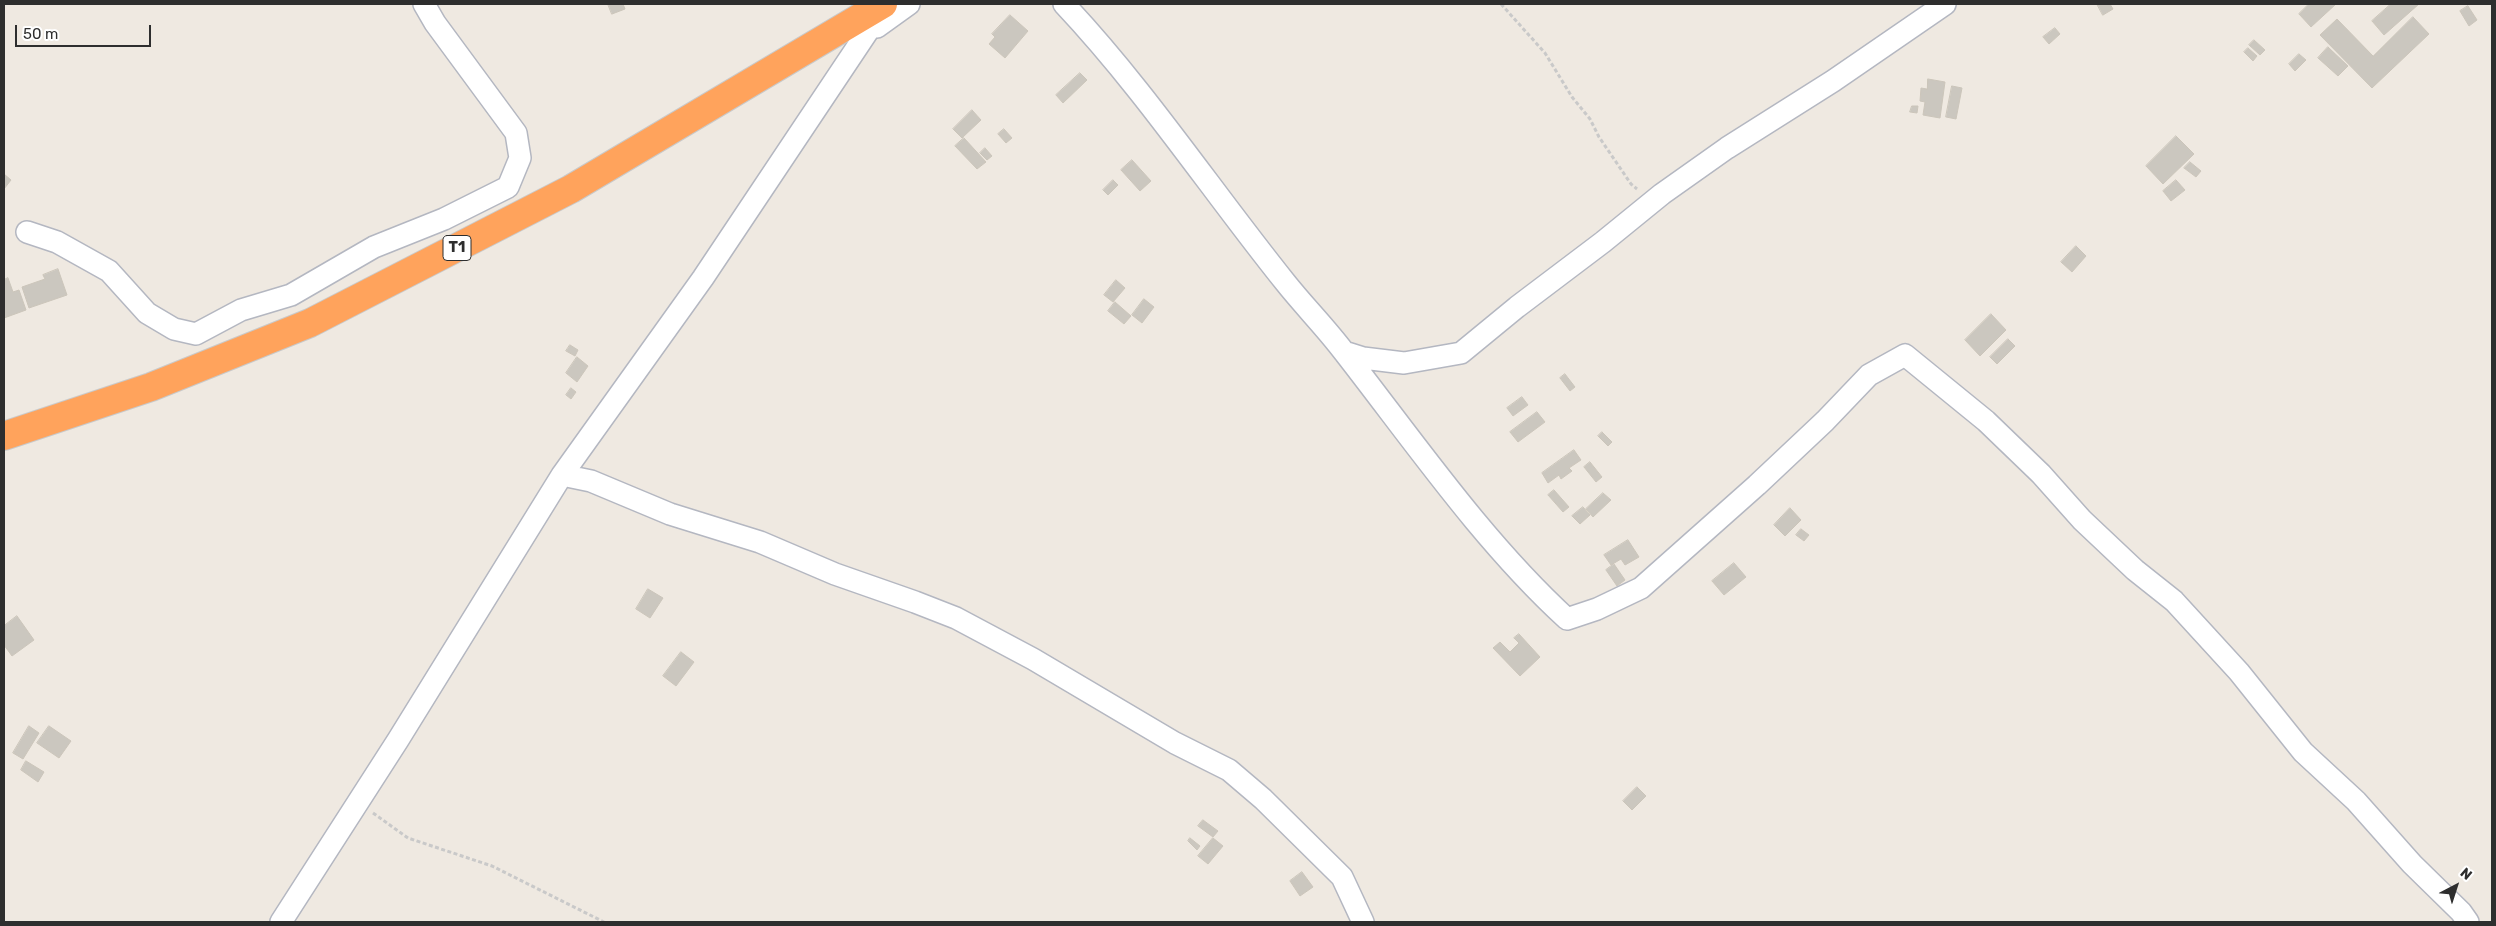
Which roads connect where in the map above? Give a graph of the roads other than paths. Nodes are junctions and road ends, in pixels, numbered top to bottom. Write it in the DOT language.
graph roads {
  1 [pos="424,4"];
  2 [pos="885,4"];
  3 [pos="908,4"];
  4 [pos="1064,4"];
  5 [pos="1945,4"];
  6 [pos="864,37"];
  7 [pos="27,232"];
  8 [pos="1344,352"];
  9 [pos="4,436"];
  10 [pos="562,475"];
  11 [pos="281,922"];
  12 [pos="1362,922"];
  13 [pos="2468,922"];
  1 -- 7 [label="street"];
  2 -- 6 [label="street"];
  2 -- 9 [label="highway, T1"];
  3 -- 6 [label="street"];
  4 -- 8 [label="street"];
  5 -- 8 [label="street"];
  6 -- 10 [label="street"];
  8 -- 13 [label="street"];
  10 -- 11 [label="street"];
  10 -- 12 [label="street"];
}
